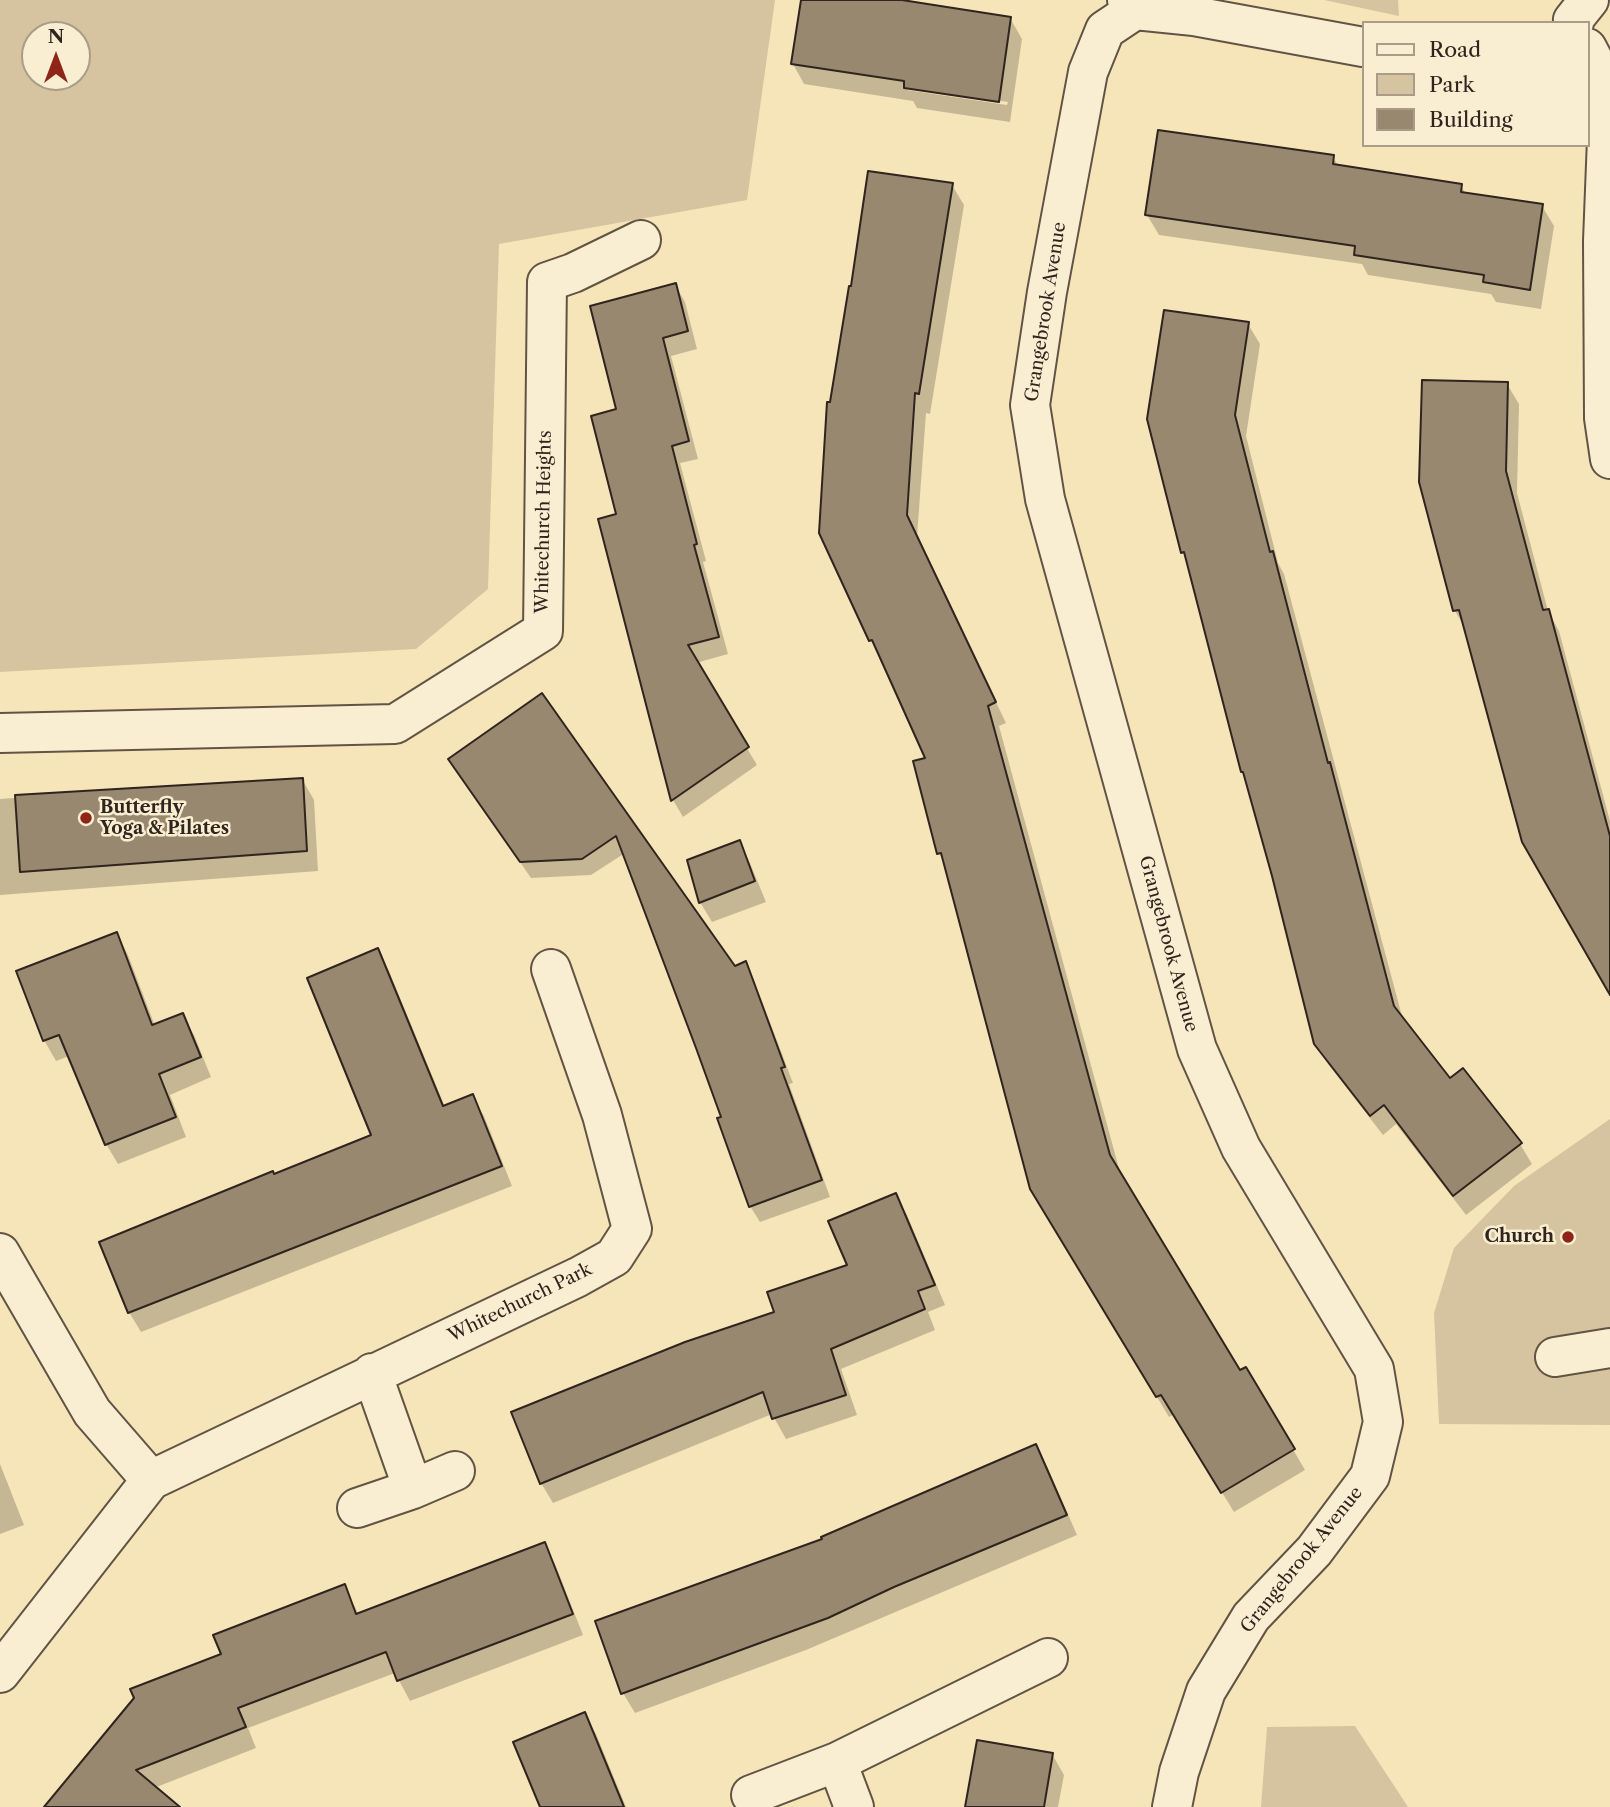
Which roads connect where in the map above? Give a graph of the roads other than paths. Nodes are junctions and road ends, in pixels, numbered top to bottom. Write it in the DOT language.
graph roads {
  1 [pos="1131,5"];
  2 [pos="1362,47"];
  3 [pos="1589,48"];
  4 [pos="641,240"];
  5 [pos="1610,459"];
  6 [pos="0,733"];
  7 [pos="551,969"];
  8 [pos="0,1253"];
  9 [pos="1610,1348"];
  10 [pos="1555,1357"];
  11 [pos="372,1373"];
  12 [pos="455,1471"];
  13 [pos="151,1480"];
  14 [pos="413,1489"];
  15 [pos="356,1508"];
  16 [pos="1048,1658"];
  17 [pos="0,1673"];
  18 [pos="836,1762"];
  19 [pos="751,1795"];
  20 [pos="854,1807"];
  21 [pos="1172,1807"];
  1 -- 2 [label="street"];
  1 -- 21 [label="street, Grangebrook Avenue"];
  3 -- 5 [label="street"];
  4 -- 6 [label="street, Whitechurch Heights"];
  7 -- 11 [label="street, Whitechurch Park"];
  8 -- 13 [label="street"];
  9 -- 10 [label="street"];
  11 -- 13 [label="street, Whitechurch Park"];
  11 -- 14 [label="street"];
  12 -- 14 [label="street"];
  13 -- 17 [label="street, Whitechurch Park"];
  14 -- 15 [label="street"];
  16 -- 18 [label="street"];
  18 -- 19 [label="street"];
  18 -- 20 [label="street"];
}
